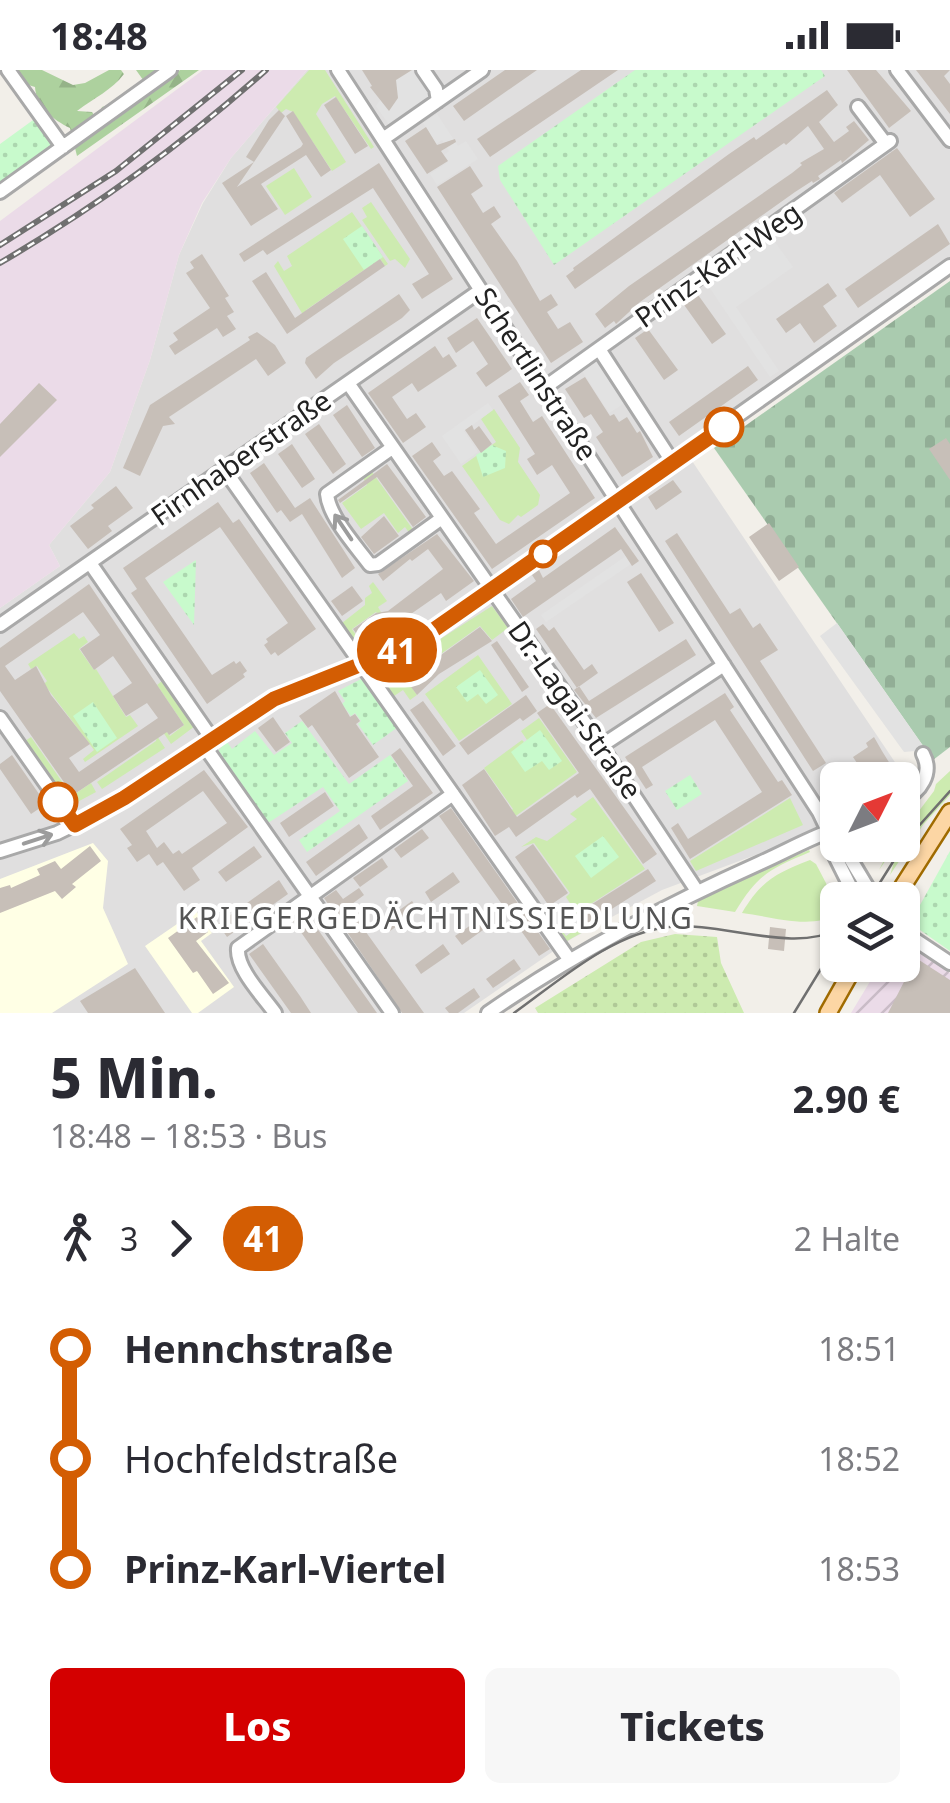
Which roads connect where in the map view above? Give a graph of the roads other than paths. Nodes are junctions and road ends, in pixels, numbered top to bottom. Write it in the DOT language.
graph roads {
  1 [pos="8,70"];
  2 [pos="170,70"];
  3 [pos="338,70"];
  4 [pos="422,70"];
  5 [pos="482,70"];
  6 [pos="897,70"];
  7 [pos="438,101"];
  8 [pos="858,108"];
  9 [pos="383,140"];
  10 [pos="950,140"];
  11 [pos="63,147"];
  12 [pos="0,192"];
  13 [pos="950,266"];
  14 [pos="481,290"];
  15 [pos="598,349"];
  16 [pos="348,383"];
  17 [pos="544,388"];
  18 [pos="392,448"];
  19 [pos="673,463"];
  20 [pos="224,469"];
  21 [pos="619,501"];
  22 [pos="442,518"];
  23 [pos="90,563"];
  24 [pos="491,590"];
  25 [pos="0,625"];
  26 [pos="360,663"];
  27 [pos="724,665"];
  28 [pos="0,718"];
  29 [pos="208,742"];
  30 [pos="601,746"];
  31 [pos="922,754"];
  32 [pos="920,787"];
  33 [pos="453,794"];
  34 [pos="820,812"];
  35 [pos="950,812"];
  36 [pos="75,825"];
  37 [pos="820,842"];
  38 [pos="0,851"];
  39 [pos="905,882"];
  40 [pos="697,892"];
  41 [pos="310,896"];
  42 [pos="920,944"];
  43 [pos="569,959"];
  44 [pos="950,963"];
  45 [pos="846,982"];
  46 [pos="275,1013"];
  47 [pos="392,1013"];
  48 [pos="488,1013"];
  49 [pos="828,1013"];
  1 -- 11 [label="street"];
  2 -- 11 [label="street"];
  3 -- 9 [label="street, Schertlinstraße"];
  4 -- 7 [label="street"];
  5 -- 7 [label="street"];
  6 -- 10 [label="street"];
  7 -- 9 [label="street"];
  8 -- 15 [label="street, Prinz-Karl-Weg"];
  9 -- 14 [label="street, Schertlinstraße"];
  11 -- 12 [label="street"];
  13 -- 19 [label="street"];
  14 -- 16 [label="street, Firnhaberstraße"];
  14 -- 17 [label="street, Schertlinstraße"];
  15 -- 17 [label="street, Prinz-Karl-Weg"];
  15 -- 19 [label="street"];
  16 -- 18 [label="street, Dr.-Lagai-Straße"];
  16 -- 20 [label="street, Firnhaberstraße"];
  17 -- 21 [label="street, Schertlinstraße"];
  18 -- 22 [label="street, Dr.-Lagai-Straße"];
  22 -- 18 [label="street, one-way"];
  19 -- 21 [label="street"];
  20 -- 23 [label="street, Firnhaberstraße"];
  20 -- 26 [label="street"];
  21 -- 24 [label="street"];
  21 -- 27 [label="street, Schertlinstraße"];
  22 -- 24 [label="street, Dr.-Lagai-Straße"];
  23 -- 25 [label="street, Firnhaberstraße"];
  23 -- 29 [label="street"];
  24 -- 26 [label="street"];
  24 -- 30 [label="street, Dr.-Lagai-Straße"];
  26 -- 29 [label="street"];
  26 -- 33 [label="street"];
  27 -- 30 [label="street"];
  27 -- 34 [label="street, Schertlinstraße"];
  28 -- 36 [label="street"];
  29 -- 36 [label="street"];
  29 -- 41 [label="street"];
  30 -- 40 [label="street, Dr.-Lagai-Straße"];
  31 -- 32 [label="street"];
  33 -- 41 [label="street"];
  33 -- 43 [label="street"];
  35 -- 39 [label="main road"];
  38 -- 36 [label="street, one-way"];
  37 -- 40 [label="street"];
  40 -- 43 [label="street"];
  41 -- 46 [label="street"];
  41 -- 47 [label="street"];
  42 -- 44 [label="street"];
  43 -- 48 [label="street"];
  45 -- 49 [label="main road"];
}
